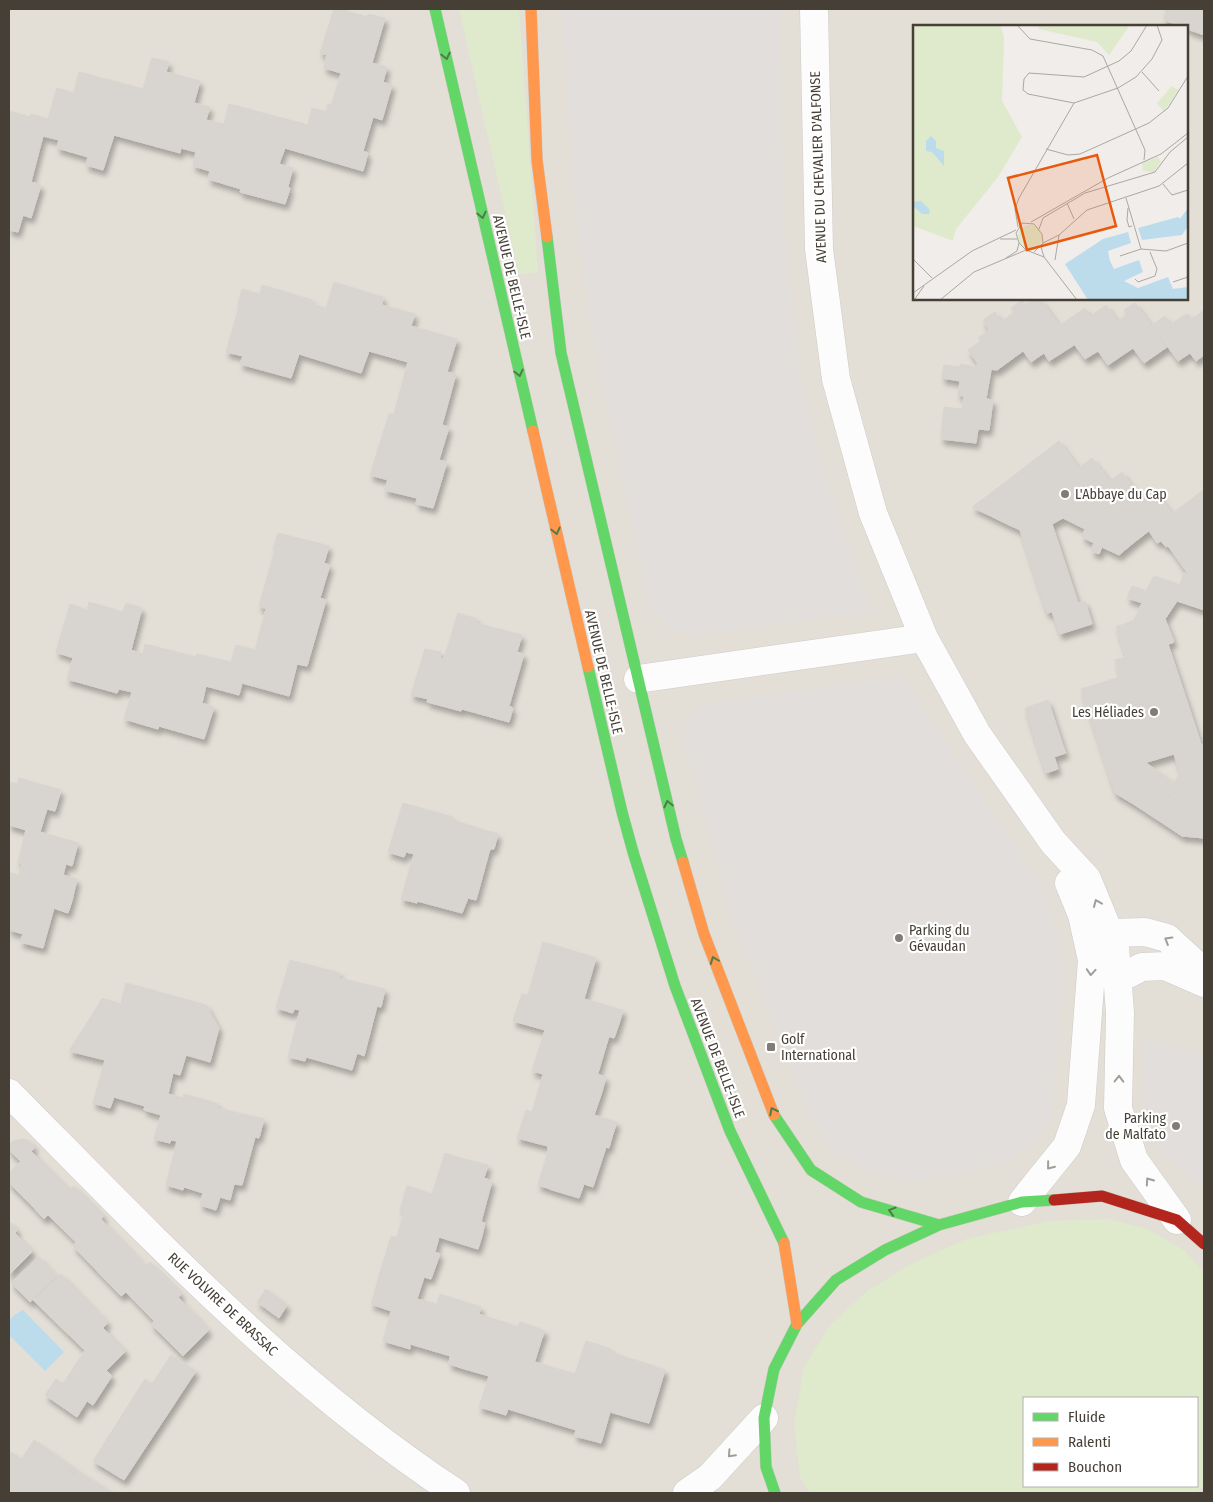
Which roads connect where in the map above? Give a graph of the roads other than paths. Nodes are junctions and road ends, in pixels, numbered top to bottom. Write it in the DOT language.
graph roads {
  1 [pos="434,9"];
  2 [pos="531,9"];
  3 [pos="814,9"];
  4 [pos="924,638"];
  5 [pos="638,679"];
  6 [pos="1053,842"];
  7 [pos="1110,933"];
  8 [pos="1204,972"];
  9 [pos="1118,979"];
  10 [pos="1204,983"];
  11 [pos="9,1093"];
  12 [pos="1022,1202"];
  13 [pos="1177,1220"];
  14 [pos="939,1225"];
  15 [pos="1204,1244"];
  16 [pos="797,1324"];
  17 [pos="764,1418"];
  18 [pos="456,1493"];
  19 [pos="687,1493"];
  20 [pos="774,1493"];
  1 -- 16 [label="street, AVENUE DE BELLE-ISLE, one-way"];
  2 -- 5 [label="street"];
  3 -- 4 [label="street, AVENUE DU CHEVALIER D'ALFONSE"];
  4 -- 5 [label="street"];
  4 -- 6 [label="street, AVENUE DU CHEVALIER D'ALFONSE"];
  14 -- 5 [label="street, one-way"];
  7 -- 6 [label="street, AVENUE DU CHEVALIER D'ALFONSE, one-way"];
  6 -- 12 [label="street, AVENUE DU CHEVALIER D'ALFONSE, one-way"];
  8 -- 7 [label="street, one-way"];
  7 -- 9 [label="street, AVENUE DU CHEVALIER D'ALFONSE"];
  9 -- 10 [label="street"];
  13 -- 9 [label="street, AVENUE DU CHEVALIER D'ALFONSE, one-way"];
  11 -- 18 [label="street, RUE VOLVIRE DE BRASSAC"];
  12 -- 13 [label="street"];
  12 -- 14 [label="street"];
  13 -- 15 [label="street"];
  14 -- 16 [label="street"];
  16 -- 17 [label="street"];
  17 -- 19 [label="street, one-way"];
  17 -- 20 [label="street"];
}
